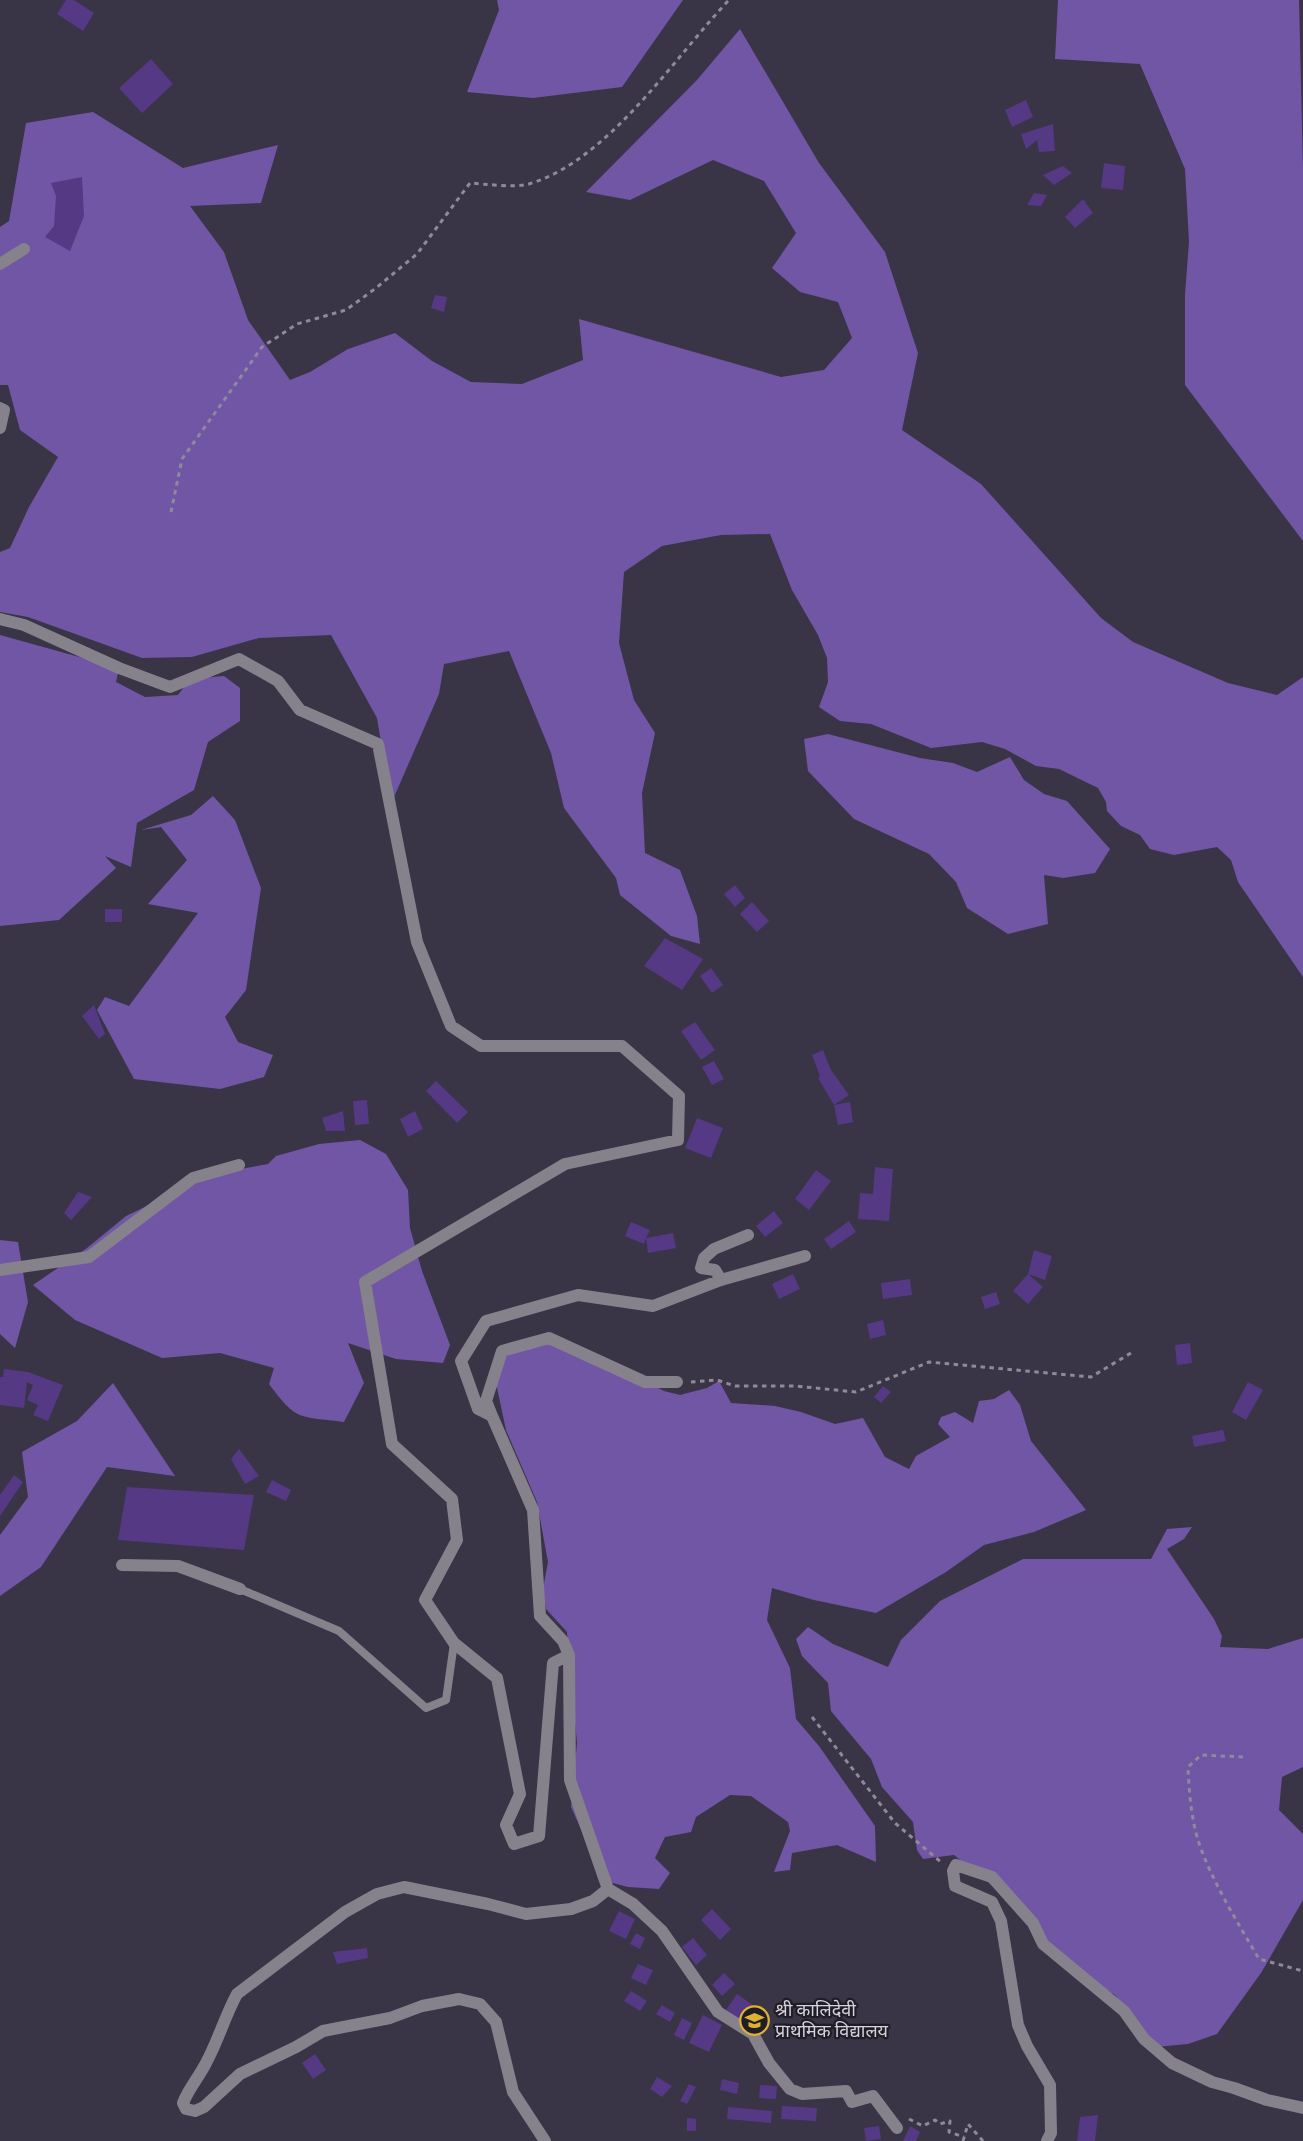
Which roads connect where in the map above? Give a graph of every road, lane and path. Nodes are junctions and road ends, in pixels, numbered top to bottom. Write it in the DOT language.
graph roads {
  1 [pos="729,0"];
  2 [pos="24,249"];
  3 [pos="0,264"];
  4 [pos="0,408"];
  5 [pos="0,428"];
  6 [pos="171,512"];
  7 [pos="0,619"];
  8 [pos="238,1165"];
  9 [pos="748,1235"];
  10 [pos="804,1256"];
  11 [pos="0,1270"];
  12 [pos="722,1280"];
  13 [pos="1131,1353"];
  14 [pos="677,1382"];
  15 [pos="492,1416"];
  16 [pos="122,1565"];
  17 [pos="240,1589"];
  18 [pos="454,1643"];
  19 [pos="569,1655"];
  20 [pos="812,1717"];
  21 [pos="1243,1757"];
  22 [pos="953,1871"];
  23 [pos="608,1889"];
  24 [pos="1303,1971"];
  25 [pos="1303,2108"];
  26 [pos="897,2128"];
  27 [pos="964,2139"];
  28 [pos="544,2141"];
  29 [pos="983,2141"];
  30 [pos="1047,2141"];
  1 -- 6 [label="path"];
  2 -- 3 [label="street"];
  4 -- 5 [label="street"];
  7 -- 18 [label="street"];
  8 -- 11 [label="street"];
  9 -- 12 [label="street"];
  10 -- 12 [label="street"];
  12 -- 15 [label="street"];
  13 -- 14 [label="path"];
  14 -- 15 [label="street"];
  15 -- 19 [label="street"];
  16 -- 17 [label="street"];
  17 -- 18 [label="lane"];
  18 -- 19 [label="street"];
  19 -- 23 [label="street"];
  20 -- 22 [label="path"];
  21 -- 24 [label="path"];
  22 -- 25 [label="street"];
  22 -- 30 [label="street"];
  23 -- 26 [label="street"];
  23 -- 28 [label="street"];
  26 -- 27 [label="path"];
  27 -- 29 [label="path"];
}
